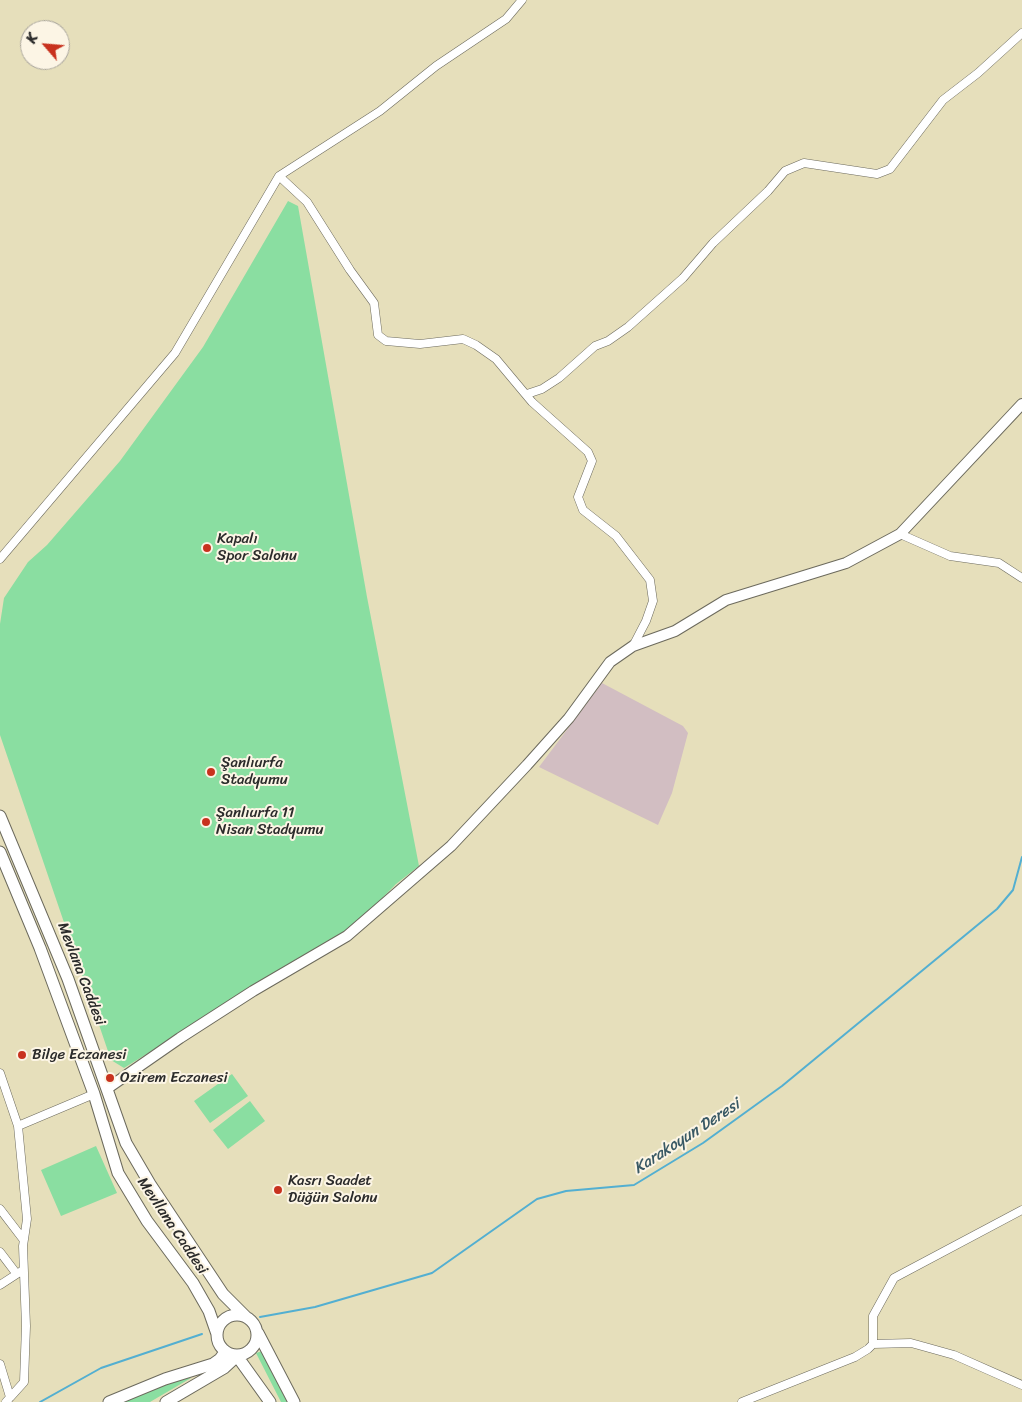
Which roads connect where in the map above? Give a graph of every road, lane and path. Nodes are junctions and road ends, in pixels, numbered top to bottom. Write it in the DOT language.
graph roads {
  1 [pos="522,0"];
  2 [pos="1022,33"];
  3 [pos="279,176"];
  4 [pos="527,394"];
  5 [pos="1020,409"];
  6 [pos="900,534"];
  7 [pos="0,559"];
  8 [pos="1022,578"];
  9 [pos="633,646"];
  10 [pos="0,816"];
  11 [pos="0,852"];
  12 [pos="0,1073"];
  13 [pos="108,1088"];
  14 [pos="94,1094"];
  15 [pos="3,1096"];
  16 [pos="18,1126"];
  17 [pos="0,1209"];
  18 [pos="1022,1210"];
  19 [pos="23,1239"];
  20 [pos="0,1252"];
  21 [pos="20,1272"];
  22 [pos="0,1285"];
  23 [pos="246,1317"];
  24 [pos="257,1332"];
  25 [pos="217,1334"];
  26 [pos="873,1344"];
  27 [pos="225,1352"];
  28 [pos="237,1356"];
  29 [pos="0,1364"];
  30 [pos="1022,1385"];
  31 [pos="8,1400"];
  32 [pos="109,1402"];
  33 [pos="166,1402"];
  34 [pos="270,1402"];
  35 [pos="294,1402"];
  36 [pos="742,1402"];
  1 -- 3 [label="street"];
  2 -- 4 [label="street"];
  3 -- 4 [label="street"];
  3 -- 7 [label="street"];
  4 -- 9 [label="street"];
  5 -- 6 [label="street"];
  6 -- 8 [label="street"];
  6 -- 9 [label="street"];
  9 -- 13 [label="street"];
  10 -- 13 [label="main road, Mevlana Caddesi"];
  11 -- 14 [label="main road, Mevllana Caddesi"];
  12 -- 15 [label="street"];
  13 -- 23 [label="main road, Mevlana Caddesi"];
  14 -- 16 [label="street"];
  14 -- 25 [label="main road, Mevllana Caddesi"];
  15 -- 16 [label="street"];
  16 -- 19 [label="street"];
  17 -- 19 [label="street"];
  18 -- 26 [label="street"];
  19 -- 21 [label="street"];
  20 -- 21 [label="street"];
  21 -- 22 [label="street"];
  21 -- 31 [label="street"];
  23 -- 24 [label="main road"];
  23 -- 25 [label="main road"];
  24 -- 28 [label="main road"];
  24 -- 35 [label="main road"];
  25 -- 27 [label="main road"];
  26 -- 30 [label="street"];
  26 -- 36 [label="street"];
  27 -- 28 [label="main road"];
  27 -- 32 [label="main road"];
  28 -- 33 [label="main road"];
  28 -- 34 [label="main road"];
  29 -- 31 [label="street"];
}
